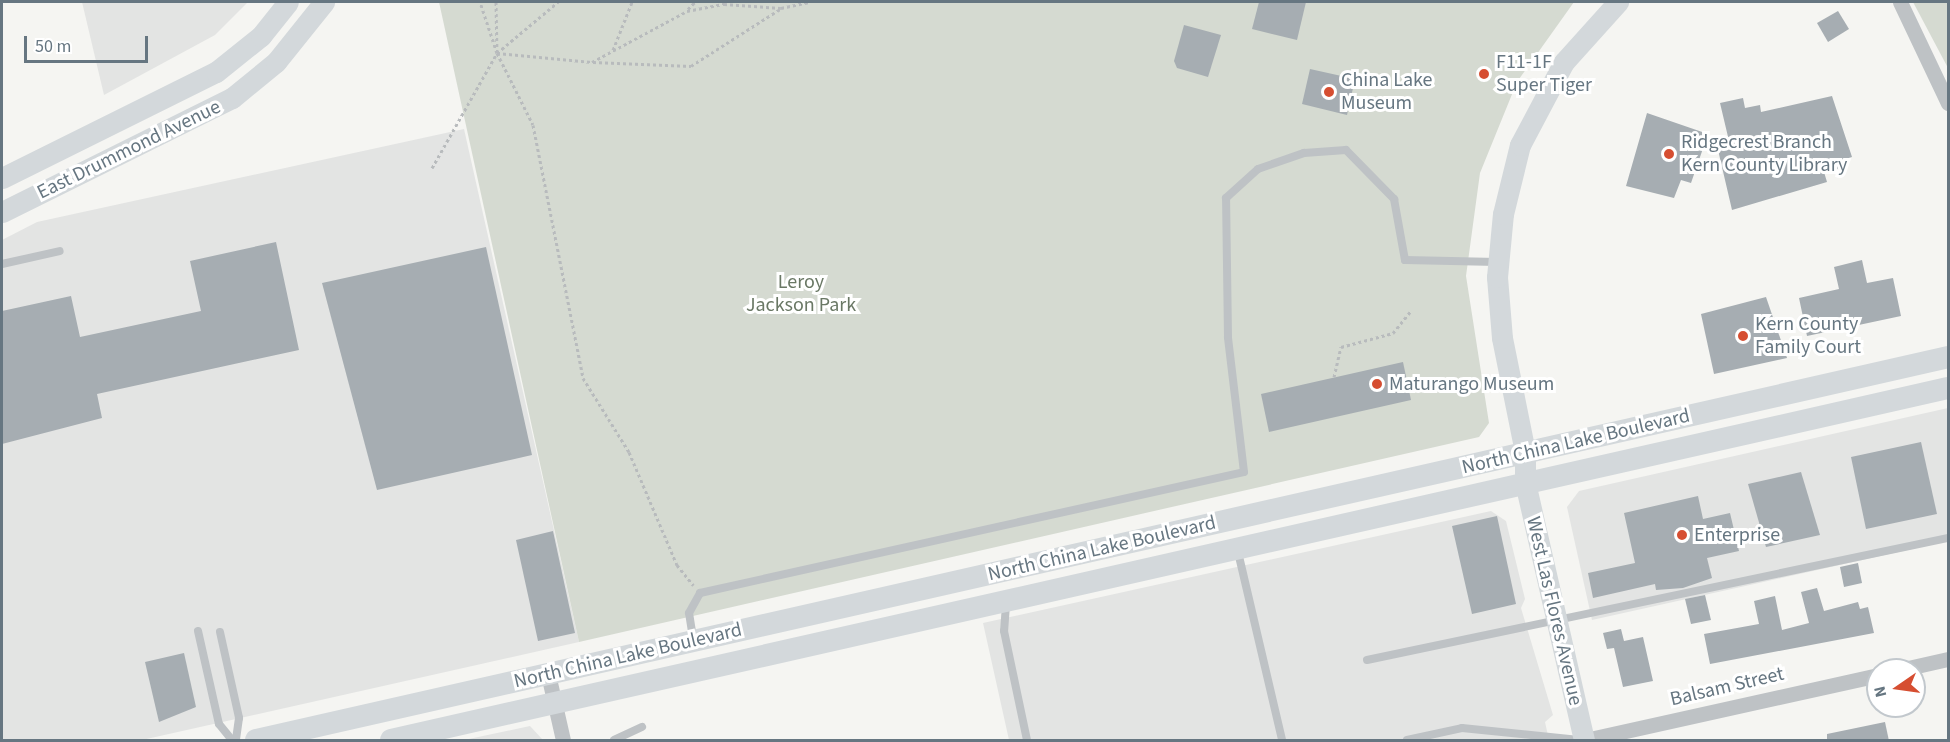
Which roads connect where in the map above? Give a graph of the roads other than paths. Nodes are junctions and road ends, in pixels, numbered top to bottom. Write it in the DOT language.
graph roads {
  1 [pos="288,2"];
  2 [pos="324,2"];
  3 [pos="1618,2"];
  4 [pos="1900,2"];
  5 [pos="1948,103"];
  6 [pos="2,177"];
  7 [pos="2,212"];
  8 [pos="60,251"];
  9 [pos="1498,262"];
  10 [pos="2,264"];
  11 [pos="1948,357"];
  12 [pos="1948,388"];
  13 [pos="1525,452"];
  14 [pos="1525,482"];
  15 [pos="1948,538"];
  16 [pos="1139,542"];
  17 [pos="1237,549"];
  18 [pos="1006,601"];
  19 [pos="1557,622"];
  20 [pos="198,631"];
  21 [pos="219,632"];
  22 [pos="694,641"];
  23 [pos="1948,659"];
  24 [pos="1367,660"];
  25 [pos="1926,664"];
  26 [pos="548,674"];
  27 [pos="1866,678"];
  28 [pos="554,704"];
  29 [pos="642,727"];
  30 [pos="431,736"];
  31 [pos="1523,739"];
  32 [pos="234,741"];
  33 [pos="256,741"];
  34 [pos="392,741"];
  35 [pos="563,741"];
  36 [pos="614,741"];
  37 [pos="1027,741"];
  38 [pos="1282,741"];
  39 [pos="1407,741"];
  40 [pos="1583,741"];
  1 -- 6 [label="street, East Drummond Avenue"];
  2 -- 7 [label="street, East Drummond Avenue"];
  3 -- 9 [label="street, West Las Flores Avenue"];
  4 -- 5 [label="street"];
  8 -- 10 [label="lane"];
  9 -- 13 [label="street, West Las Flores Avenue"];
  9 -- 22 [label="lane"];
  11 -- 13 [label="main road, North China Lake Boulevard"];
  12 -- 14 [label="main road, North China Lake Boulevard"];
  13 -- 14 [label="street, West Las Flores Avenue"];
  13 -- 16 [label="main road, North China Lake Boulevard"];
  14 -- 17 [label="main road, North China Lake Boulevard"];
  14 -- 19 [label="street, West Las Flores Avenue"];
  15 -- 19 [label="lane"];
  16 -- 18 [label="main road"];
  16 -- 22 [label="main road, North China Lake Boulevard"];
  17 -- 18 [label="main road, North China Lake Boulevard"];
  17 -- 38 [label="lane"];
  18 -- 28 [label="main road, North China Lake Boulevard"];
  18 -- 37 [label="lane"];
  19 -- 24 [label="lane"];
  19 -- 40 [label="street, West Las Flores Avenue"];
  20 -- 32 [label="lane"];
  21 -- 32 [label="lane"];
  22 -- 26 [label="main road, North China Lake Boulevard"];
  23 -- 25 [label="street"];
  26 -- 28 [label="street"];
  26 -- 33 [label="main road, North China Lake Boulevard"];
  27 -- 40 [label="street, Balsam Street"];
  28 -- 30 [label="main road, North China Lake Boulevard"];
  28 -- 35 [label="street"];
  29 -- 36 [label="lane"];
  30 -- 34 [label="main road, North China Lake Boulevard"];
  31 -- 39 [label="lane"];
  31 -- 40 [label="lane"];
}
